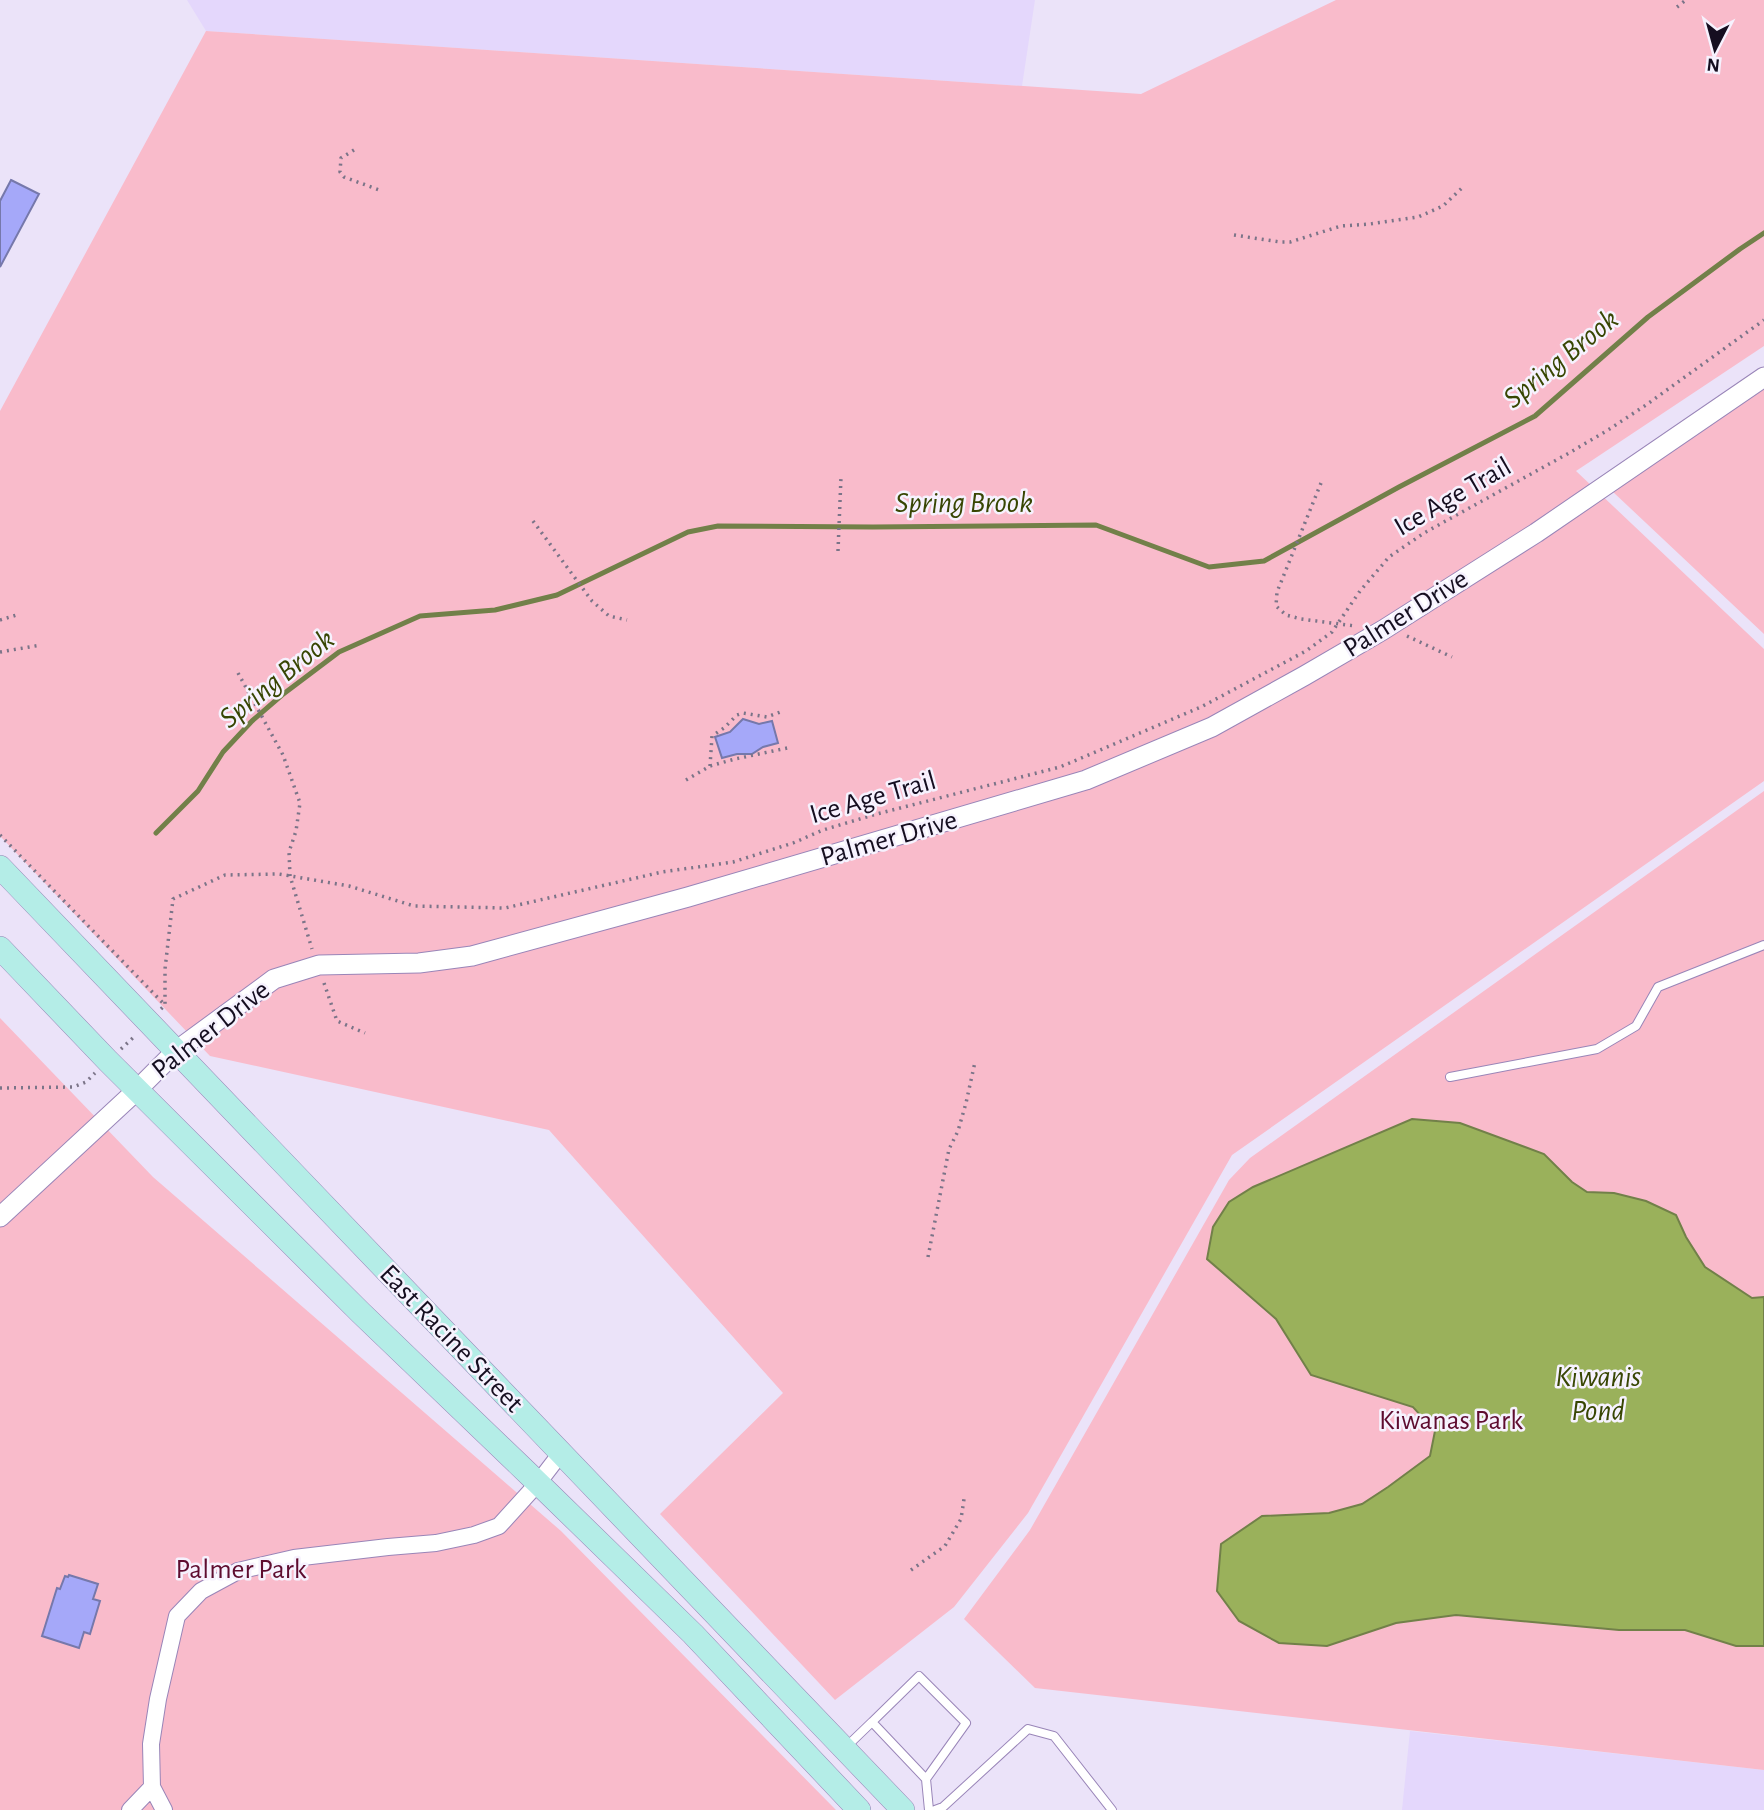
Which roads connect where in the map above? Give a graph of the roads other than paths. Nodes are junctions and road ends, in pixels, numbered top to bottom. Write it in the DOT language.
graph roads {
  1 [pos="1764,377"];
  2 [pos="0,867"];
  3 [pos="1764,945"];
  4 [pos="0,948"];
  5 [pos="176,1051"];
  6 [pos="1450,1077"];
  7 [pos="137,1090"];
  8 [pos="0,1217"];
  9 [pos="561,1453"];
  10 [pos="538,1483"];
  11 [pos="872,1722"];
  12 [pos="844,1748"];
  13 [pos="926,1779"];
  14 [pos="152,1787"];
  15 [pos="130,1810"];
  16 [pos="164,1810"];
  17 [pos="859,1810"];
  18 [pos="903,1810"];
  19 [pos="929,1810"];
  20 [pos="935,1810"];
  21 [pos="1112,1810"];
  1 -- 5 [label="street, Palmer Drive"];
  2 -- 5 [label="main road, East Racine Street"];
  3 -- 6 [label="lane"];
  4 -- 7 [label="main road, East Racine Street"];
  5 -- 7 [label="street, Palmer Drive"];
  5 -- 9 [label="main road, East Racine Street"];
  7 -- 8 [label="street, Palmer Drive"];
  7 -- 10 [label="main road, East Racine Street"];
  9 -- 10 [label="street"];
  9 -- 12 [label="main road, East Racine Street"];
  10 -- 14 [label="street"];
  10 -- 17 [label="main road, East Racine Street"];
  11 -- 12 [label="lane"];
  11 -- 13 [label="lane"];
  11 -- 13 [label="lane"];
  12 -- 18 [label="main road, East Racine Street"];
  13 -- 19 [label="lane"];
  14 -- 15 [label="street"];
  14 -- 16 [label="street"];
  20 -- 21 [label="lane"];
}
